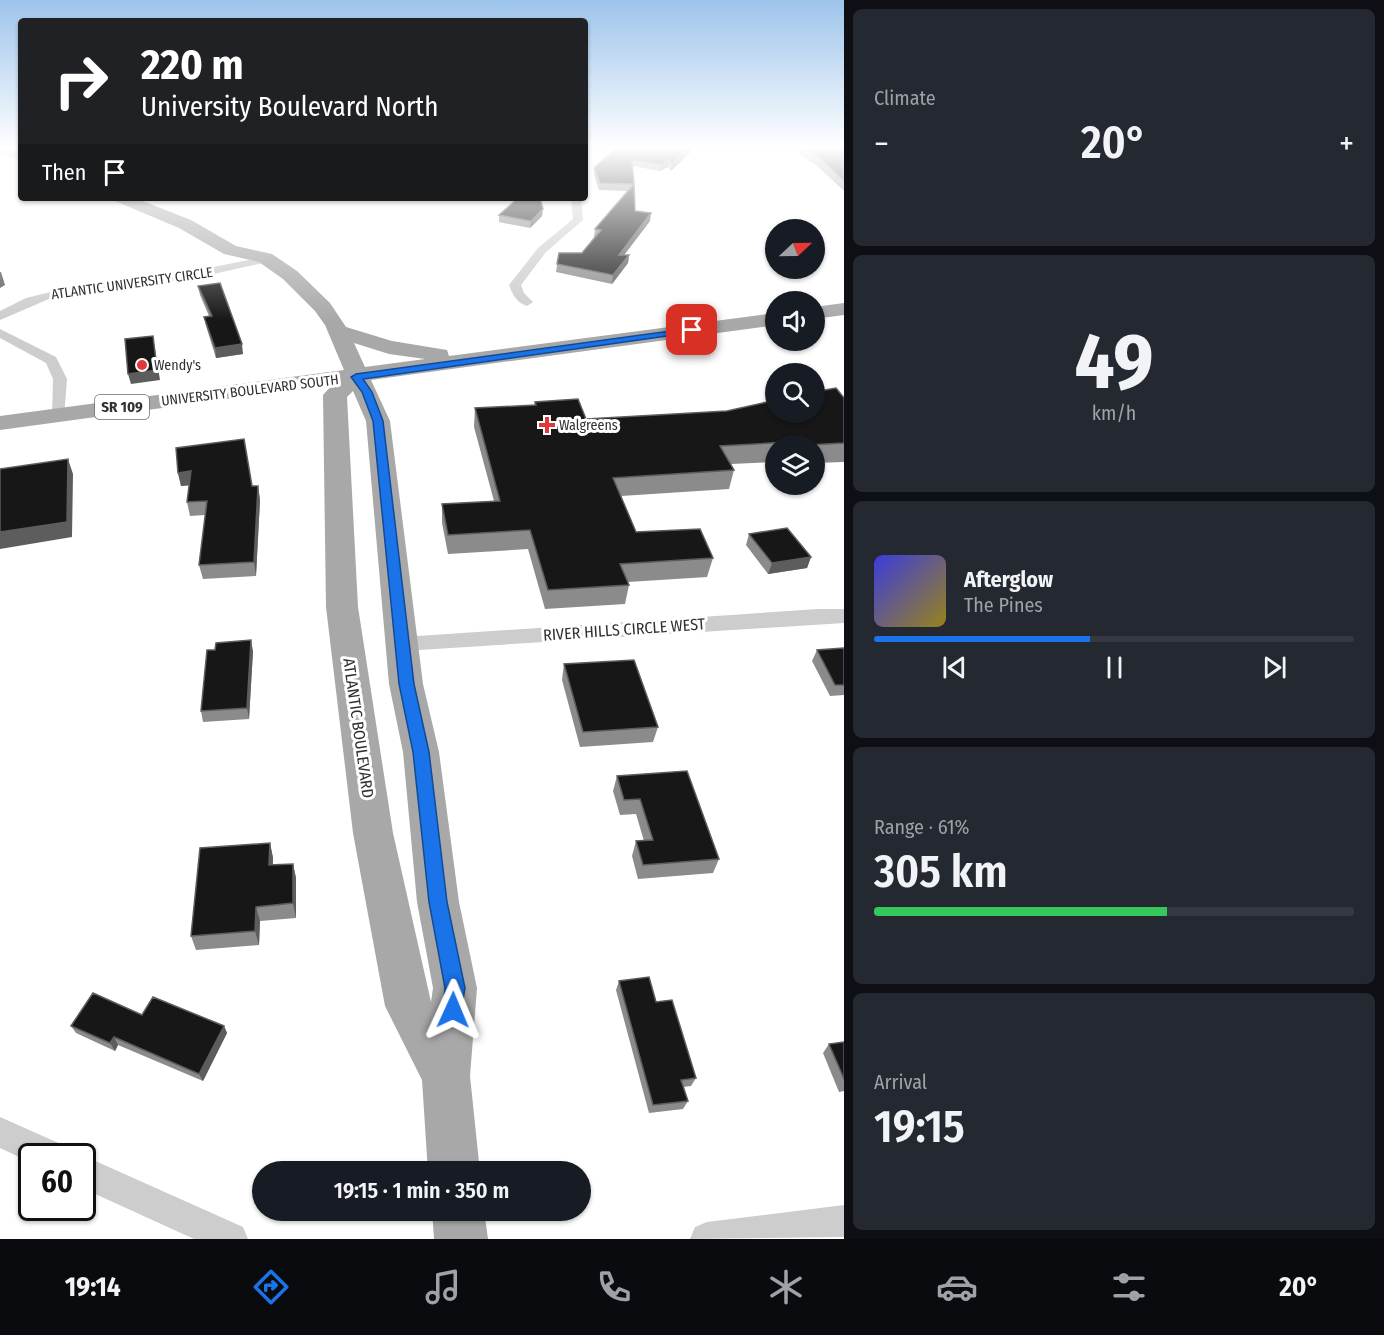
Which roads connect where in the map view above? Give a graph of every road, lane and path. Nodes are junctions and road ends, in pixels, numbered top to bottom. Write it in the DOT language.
graph roads {
  1 [pos="138,205"];
  2 [pos="183,205"];
  3 [pos="577,205"];
  4 [pos="188,207"];
  5 [pos="254,237"];
  6 [pos="266,258"];
  7 [pos="527,302"];
  8 [pos="844,309"];
  9 [pos="825,312"];
  10 [pos="0,316"];
  11 [pos="765,321"];
  12 [pos="338,331"];
  13 [pos="0,333"];
  14 [pos="491,358"];
  15 [pos="356,377"];
  16 [pos="260,389"];
  17 [pos="319,411"];
  18 [pos="60,415"];
  19 [pos="0,423"];
  20 [pos="844,616"];
  21 [pos="403,644"];
  22 [pos="446,1076"];
  23 [pos="0,1132"];
  24 [pos="24,1143"];
  25 [pos="453,1161"];
  26 [pos="96,1177"];
  27 [pos="459,1221"];
  28 [pos="844,1221"];
  29 [pos="231,1239"];
  30 [pos="461,1239"];
  31 [pos="707,1239"];
  1 -- 6 [label="main road, ATLANTIC BOULEVARD"];
  2 -- 4 [label="main road"];
  3 -- 7 [label="street"];
  5 -- 6 [label="main road, ATLANTIC BOULEVARD"];
  6 -- 10 [label="street, ATLANTIC UNIVERSITY CIRCLE"];
  6 -- 12 [label="main road, ATLANTIC BOULEVARD"];
  8 -- 9 [label="main road"];
  11 -- 14 [label="main road, SR 109"];
  12 -- 14 [label="main road"];
  12 -- 15 [label="main road, ATLANTIC BOULEVARD"];
  13 -- 18 [label="street"];
  14 -- 15 [label="main road, SR 109"];
  15 -- 16 [label="main road, UNIVERSITY BOULEVARD SOUTH / SR 109"];
  15 -- 17 [label="main road, ATLANTIC BOULEVARD"];
  15 -- 21 [label="main road, ATLANTIC BOULEVARD"];
  16 -- 17 [label="main road"];
  16 -- 18 [label="main road, UNIVERSITY BOULEVARD SOUTH / SR 109"];
  17 -- 22 [label="main road, ATLANTIC BOULEVARD"];
  18 -- 19 [label="main road, UNIVERSITY BOULEVARD SOUTH / SR 109"];
  20 -- 21 [label="street, RIVER HILLS CIRCLE WEST"];
  21 -- 22 [label="main road, ATLANTIC BOULEVARD"];
  22 -- 25 [label="main road, ATLANTIC BOULEVARD"];
  23 -- 24 [label="street"];
  26 -- 29 [label="street"];
  27 -- 30 [label="main road"];
  28 -- 31 [label="street"];
}
